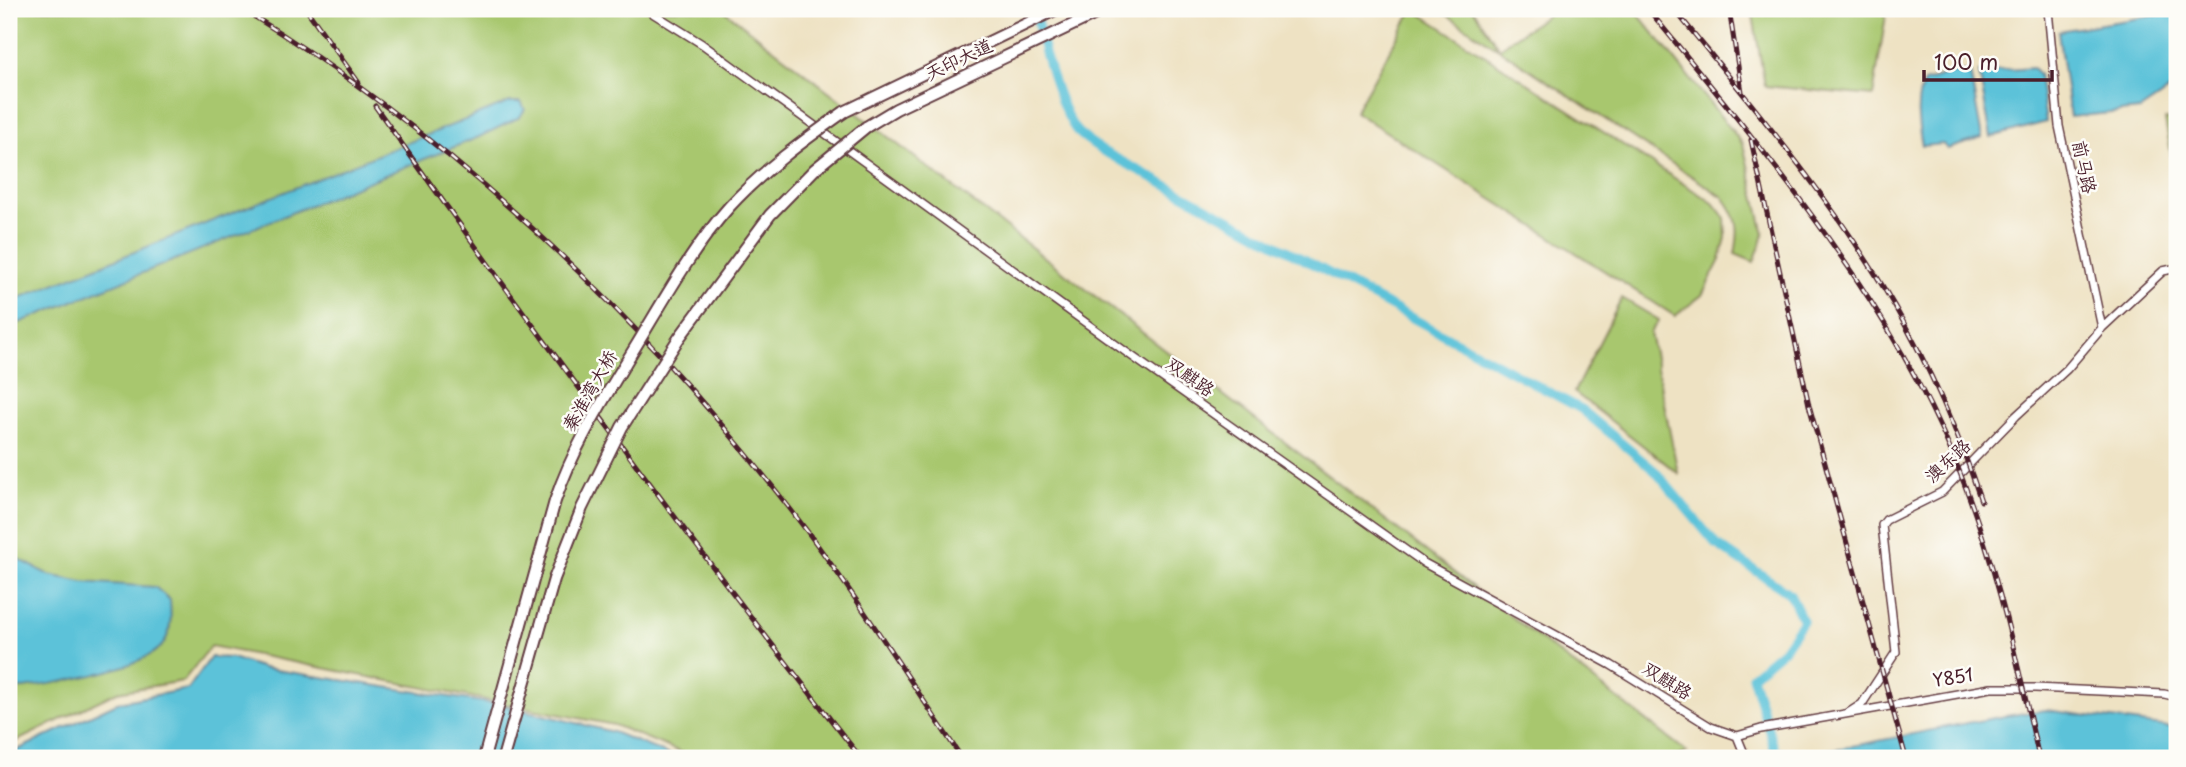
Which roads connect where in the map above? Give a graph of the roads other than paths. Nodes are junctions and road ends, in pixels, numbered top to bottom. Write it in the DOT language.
graph roads {
  1 [pos="646,9"];
  2 [pos="1106,9"];
  3 [pos="1054,10"];
  4 [pos="2048,10"];
  5 [pos="844,112"];
  6 [pos="2177,268"];
  7 [pos="2102,328"];
  8 [pos="2177,697"];
  9 [pos="1848,713"];
  10 [pos="1737,736"];
  11 [pos="484,758"];
  12 [pos="503,758"];
  13 [pos="1745,758"];
  1 -- 10 [label="street, 双麒路"];
  2 -- 12 [label="main road, 天印大道, bridge"];
  3 -- 5 [label="main road, 天印大道"];
  4 -- 7 [label="street, 前马路"];
  5 -- 11 [label="main road, 秦淮湾大桥, bridge"];
  6 -- 7 [label="street, 澳东路"];
  7 -- 9 [label="street, 澳东路"];
  8 -- 9 [label="street, Y851"];
  9 -- 10 [label="street, Y851"];
  10 -- 13 [label="street"];
}
